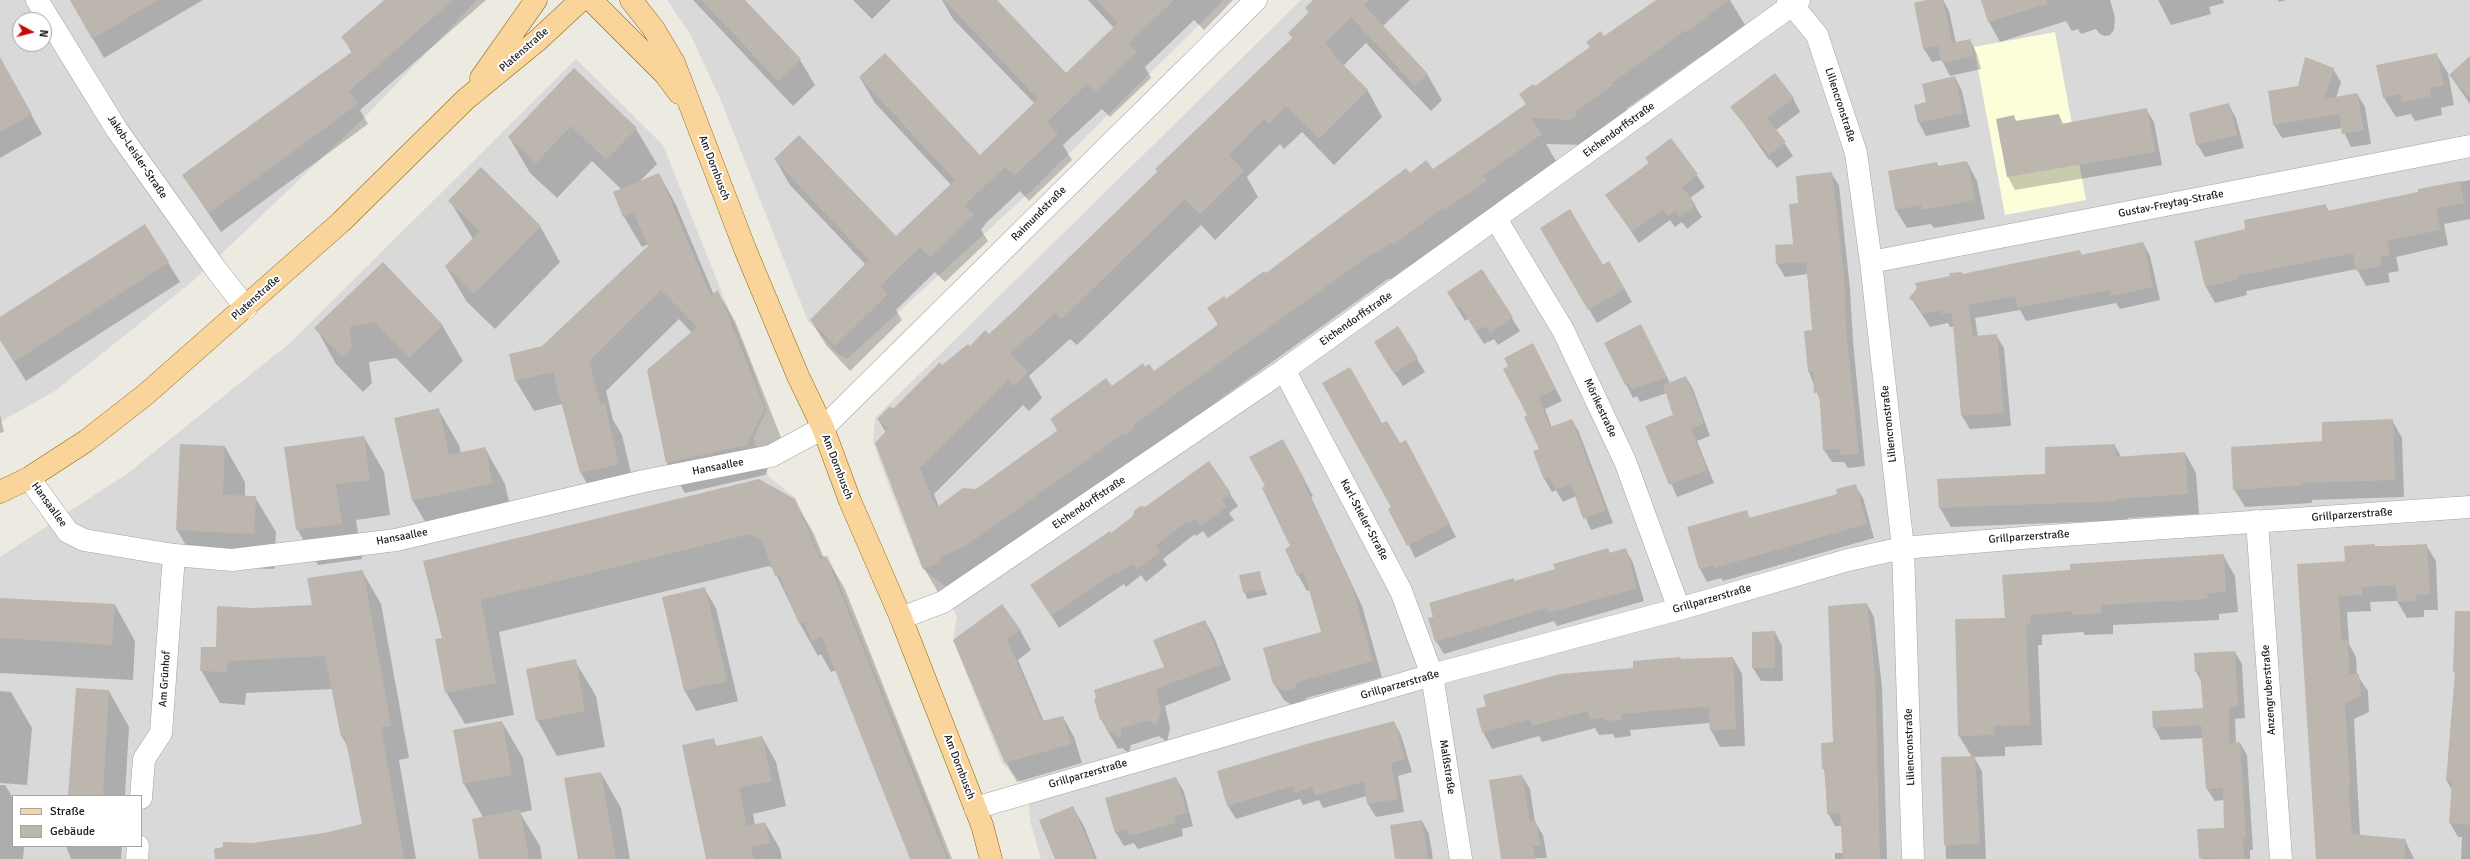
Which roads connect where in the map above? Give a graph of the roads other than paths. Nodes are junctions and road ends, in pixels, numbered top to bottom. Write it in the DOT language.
graph roads {
  1 [pos="37,0"];
  2 [pos="536,0"];
  3 [pos="581,0"];
  4 [pos="591,0"];
  5 [pos="631,0"];
  6 [pos="1256,0"];
  7 [pos="1793,1"];
  8 [pos="466,98"];
  9 [pos="692,110"];
  10 [pos="2470,146"];
  11 [pos="1496,219"];
  12 [pos="1871,262"];
  13 [pos="246,308"];
  14 [pos="1284,370"];
  15 [pos="823,428"];
  16 [pos="29,478"];
  17 [pos="0,492"];
  18 [pos="2470,507"];
  19 [pos="2257,521"];
  20 [pos="1903,548"];
  21 [pos="174,555"];
  22 [pos="1679,609"];
  23 [pos="901,618"];
  24 [pos="1432,675"];
  25 [pos="141,795"];
  26 [pos="978,816"];
  27 [pos="138,847"];
  28 [pos="137,859"];
  29 [pos="991,859"];
  30 [pos="1000,859"];
  31 [pos="1461,859"];
  32 [pos="1913,859"];
  33 [pos="2281,859"];
  1 -- 13 [label="street, Jakob-Leisler-Straße"];
  2 -- 8 [label="main road, Platenstraße"];
  3 -- 8 [label="main road, Platenstraße"];
  4 -- 9 [label="main road, Am Dornbusch"];
  5 -- 9 [label="main road, Am Dornbusch"];
  6 -- 15 [label="street, Raimundstraße"];
  7 -- 11 [label="street, Eichendorffstraße"];
  7 -- 12 [label="street, Liliencronstraße"];
  8 -- 13 [label="main road, Platenstraße"];
  9 -- 15 [label="main road, Am Dornbusch"];
  10 -- 12 [label="street, Gustav-Freytag-Straße"];
  11 -- 14 [label="street, Eichendorffstraße"];
  11 -- 22 [label="street, Mörikestraße"];
  12 -- 20 [label="street, Liliencronstraße"];
  13 -- 16 [label="main road, Platenstraße"];
  14 -- 23 [label="street, Eichendorffstraße"];
  14 -- 24 [label="street, Karl-Stieler-Straße"];
  15 -- 21 [label="street, Hansaallee"];
  15 -- 23 [label="main road, Am Dornbusch"];
  16 -- 17 [label="main road, Hansaallee"];
  16 -- 21 [label="street, Hansaallee"];
  18 -- 19 [label="street, Grillparzerstraße"];
  19 -- 20 [label="street, Grillparzerstraße"];
  19 -- 33 [label="street, Anzengruberstraße"];
  20 -- 22 [label="street, Grillparzerstraße"];
  20 -- 32 [label="street, Liliencronstraße"];
  21 -- 25 [label="street, Am Grünhof"];
  22 -- 24 [label="street, Grillparzerstraße"];
  23 -- 26 [label="main road, Am Dornbusch"];
  24 -- 26 [label="street, Grillparzerstraße"];
  24 -- 31 [label="street, Malßstraße"];
  26 -- 29 [label="main road, Am Dornbusch"];
  26 -- 30 [label="main road, Am Dornbusch"];
  27 -- 28 [label="street"];
}
